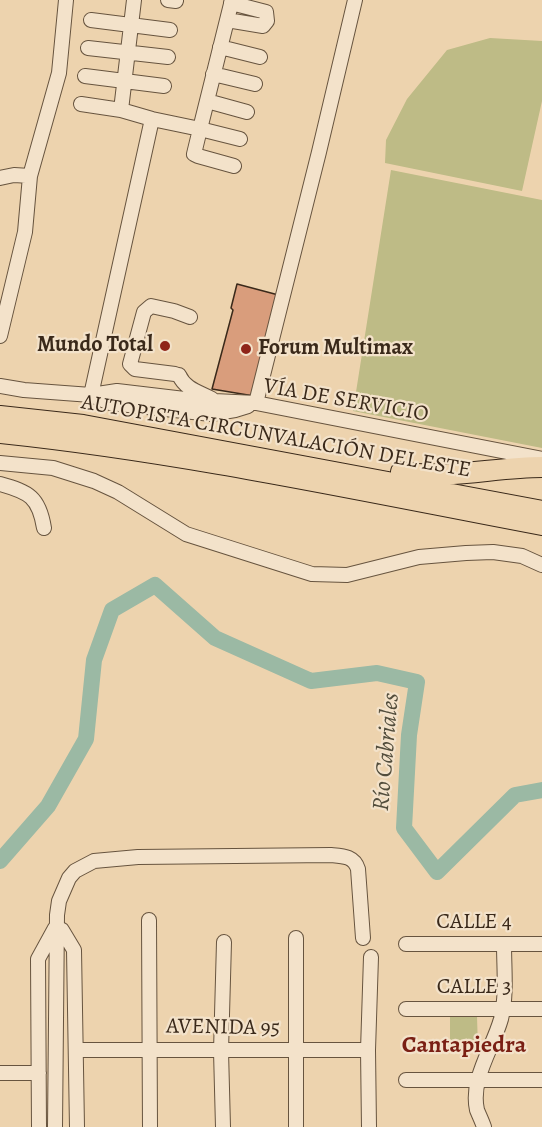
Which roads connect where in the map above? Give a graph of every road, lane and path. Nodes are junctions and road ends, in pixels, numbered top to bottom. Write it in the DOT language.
graph roads {
  1 [pos="66,0"];
  2 [pos="134,0"];
  3 [pos="355,0"];
  4 [pos="231,1"];
  5 [pos="91,20"];
  6 [pos="227,20"];
  7 [pos="132,24"];
  8 [pos="170,30"];
  9 [pos="220,47"];
  10 [pos="88,48"];
  11 [pos="128,52"];
  12 [pos="168,57"];
  13 [pos="260,57"];
  14 [pos="213,74"];
  15 [pos="85,76"];
  16 [pos="125,80"];
  17 [pos="255,84"];
  18 [pos="164,86"];
  19 [pos="207,101"];
  20 [pos="81,104"];
  21 [pos="121,110"];
  22 [pos="247,112"];
  23 [pos="152,119"];
  24 [pos="200,129"];
  25 [pos="240,139"];
  26 [pos="234,166"];
  27 [pos="0,179"];
  28 [pos="29,183"];
  29 [pos="190,317"];
  30 [pos="0,336"];
  31 [pos="0,386"];
  32 [pos="91,395"];
  33 [pos="217,401"];
  34 [pos="256,403"];
  35 [pos="189,406"];
  36 [pos="0,416"];
  37 [pos="0,433"];
  38 [pos="542,459"];
  39 [pos="0,463"];
  40 [pos="311,466"];
  41 [pos="542,467"];
  42 [pos="0,484"];
  43 [pos="542,511"];
  44 [pos="542,525"];
  45 [pos="44,528"];
  46 [pos="542,565"];
  47 [pos="149,920"];
  48 [pos="56,927"];
  49 [pos="296,938"];
  50 [pos="363,938"];
  51 [pos="224,942"];
  52 [pos="406,944"];
  53 [pos="504,944"];
  54 [pos="542,944"];
  55 [pos="370,957"];
  56 [pos="406,1009"];
  57 [pos="503,1009"];
  58 [pos="542,1009"];
  59 [pos="150,1049"];
  60 [pos="77,1050"];
  61 [pos="296,1050"];
  62 [pos="368,1050"];
  63 [pos="221,1051"];
  64 [pos="0,1073"];
  65 [pos="39,1073"];
  66 [pos="406,1080"];
  67 [pos="479,1080"];
  68 [pos="542,1080"];
  69 [pos="39,1127"];
  70 [pos="56,1127"];
  71 [pos="77,1127"];
  72 [pos="150,1127"];
  73 [pos="223,1127"];
  74 [pos="296,1127"];
  75 [pos="369,1127"];
  76 [pos="484,1127"];
  1 -- 28 [label="street"];
  2 -- 7 [label="street"];
  3 -- 34 [label="street"];
  4 -- 6 [label="street"];
  4 -- 6 [label="street"];
  5 -- 7 [label="street"];
  6 -- 9 [label="street"];
  7 -- 8 [label="street"];
  7 -- 11 [label="street"];
  9 -- 13 [label="street"];
  9 -- 14 [label="street"];
  10 -- 11 [label="street"];
  11 -- 12 [label="street"];
  11 -- 16 [label="street"];
  14 -- 17 [label="street"];
  14 -- 19 [label="street"];
  15 -- 16 [label="street"];
  16 -- 18 [label="street"];
  16 -- 21 [label="street"];
  19 -- 22 [label="street"];
  19 -- 24 [label="street"];
  20 -- 21 [label="street"];
  21 -- 23 [label="street"];
  23 -- 24 [label="street"];
  23 -- 32 [label="street"];
  24 -- 25 [label="street"];
  24 -- 26 [label="street"];
  27 -- 28 [label="street"];
  28 -- 30 [label="street"];
  29 -- 33 [label="street"];
  31 -- 32 [label="street"];
  32 -- 35 [label="street"];
  33 -- 34 [label="street"];
  33 -- 35 [label="street"];
  34 -- 35 [label="street, VÍA DE SERVICIO"];
  34 -- 38 [label="street, VÍA DE SERVICIO"];
  36 -- 40 [label="highway, AUTOPISTA CIRCUNVALACIÓN DEL ESTE"];
  37 -- 44 [label="highway, AUTOPISTA CIRCUNVALACIÓN DEL ESTE"];
  39 -- 46 [label="street"];
  40 -- 41 [label="highway"];
  40 -- 43 [label="highway, AUTOPISTA CIRCUNVALACIÓN DEL ESTE"];
  42 -- 45 [label="street"];
  47 -- 59 [label="street"];
  48 -- 50 [label="street"];
  48 -- 60 [label="street"];
  48 -- 65 [label="street"];
  48 -- 70 [label="street"];
  49 -- 61 [label="street"];
  51 -- 63 [label="street"];
  52 -- 53 [label="street, CALLE 4"];
  53 -- 54 [label="street, CALLE 4"];
  53 -- 57 [label="street"];
  55 -- 62 [label="street"];
  56 -- 57 [label="street, CALLE 3"];
  57 -- 58 [label="street, CALLE 3"];
  57 -- 67 [label="street"];
  59 -- 60 [label="street, AVENIDA 95"];
  59 -- 63 [label="street, AVENIDA 95"];
  59 -- 72 [label="street"];
  60 -- 71 [label="street"];
  61 -- 62 [label="street, AVENIDA 95"];
  61 -- 63 [label="street, AVENIDA 95"];
  61 -- 74 [label="street"];
  62 -- 75 [label="street"];
  63 -- 73 [label="street"];
  64 -- 65 [label="street"];
  65 -- 69 [label="street"];
  66 -- 67 [label="street"];
  67 -- 68 [label="street"];
  67 -- 76 [label="street"];
}
